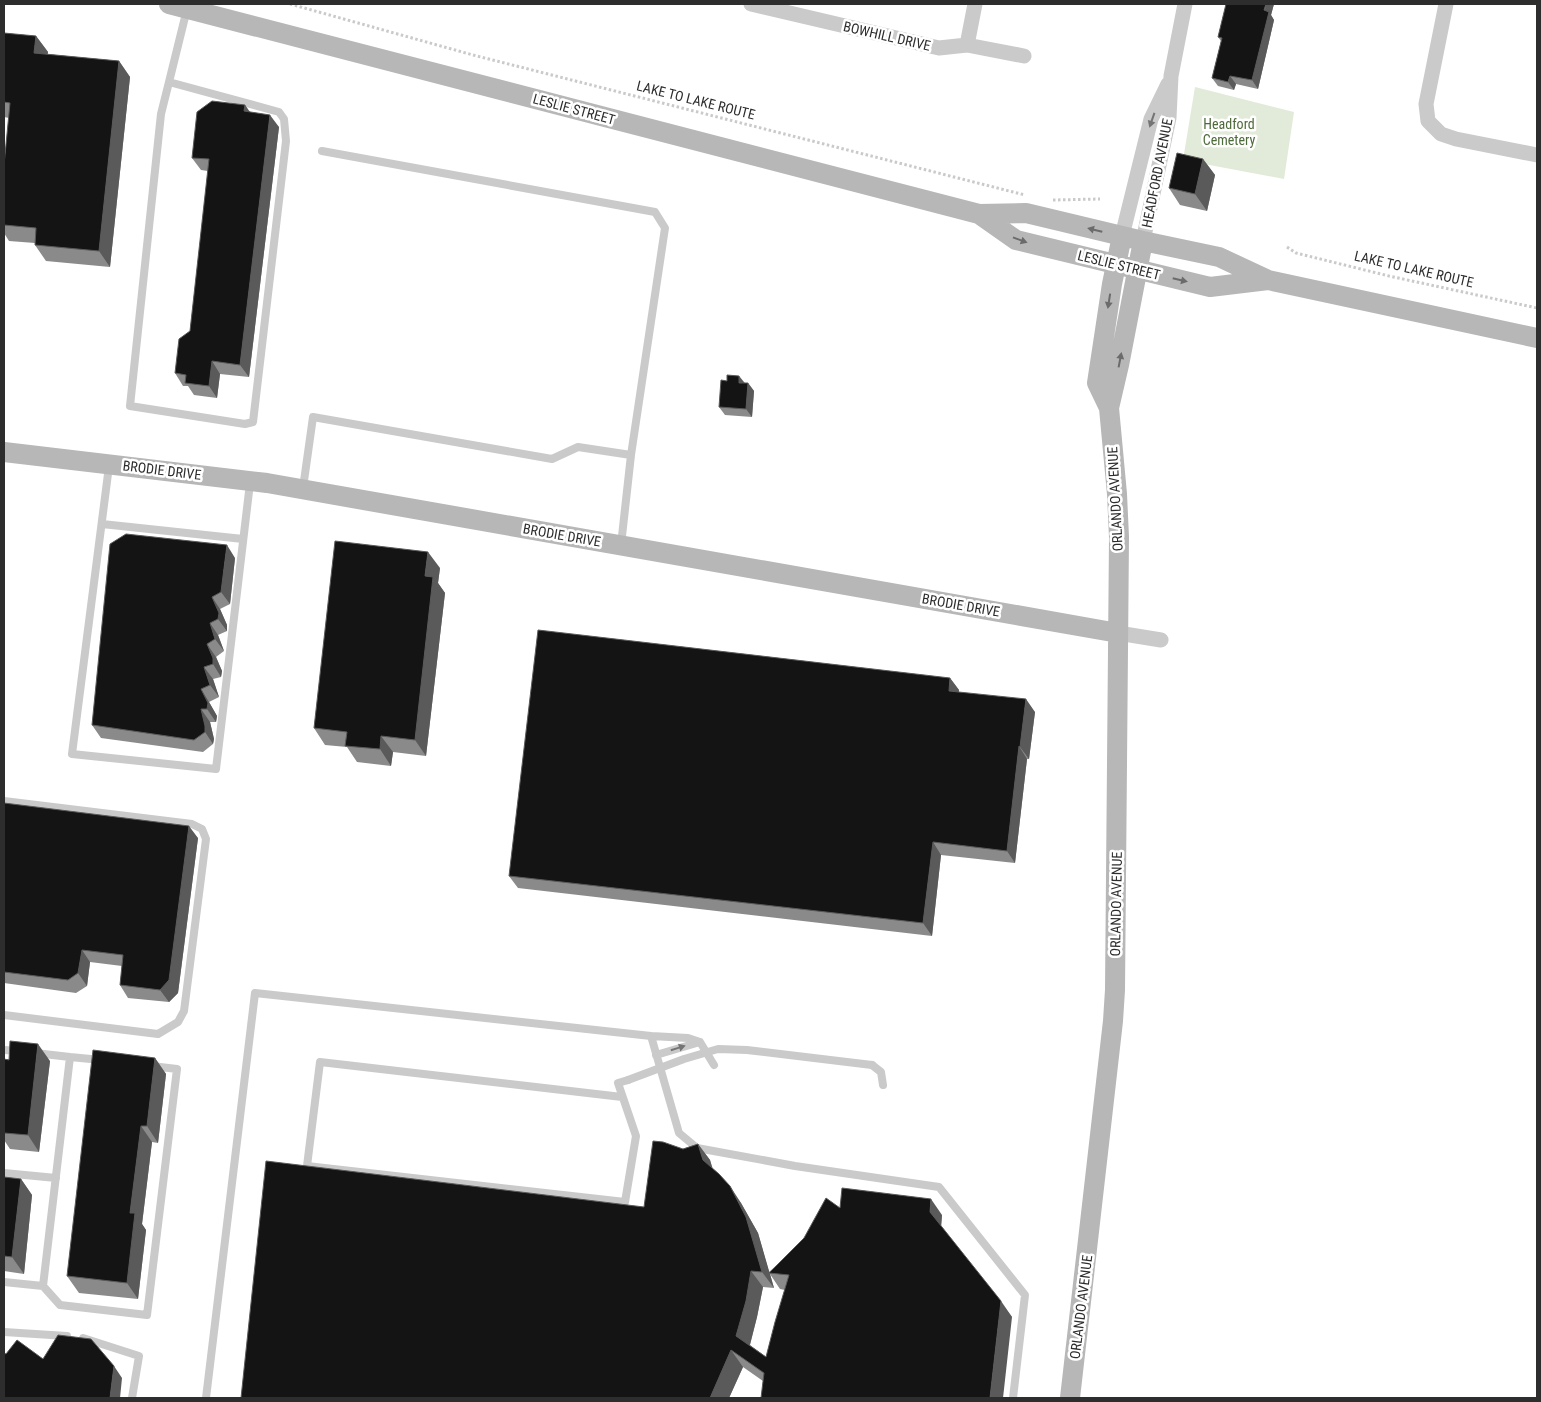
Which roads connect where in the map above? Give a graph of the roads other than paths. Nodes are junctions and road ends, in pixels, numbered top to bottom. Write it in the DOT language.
graph roads {
  1 [pos="751,4"];
  2 [pos="975,4"];
  3 [pos="1185,4"];
  4 [pos="1446,4"];
  5 [pos="178,6"];
  6 [pos="967,45"];
  7 [pos="1024,56"];
  8 [pos="1171,76"];
  9 [pos="169,82"];
  10 [pos="322,151"];
  11 [pos="1537,155"];
  12 [pos="979,214"];
  13 [pos="1122,236"];
  14 [pos="1143,241"];
  15 [pos="1115,264"];
  16 [pos="1137,269"];
  17 [pos="1268,280"];
  18 [pos="1537,338"];
  19 [pos="1109,408"];
  20 [pos="4,452"];
  21 [pos="631,455"];
  22 [pos="109,464"];
  23 [pos="250,481"];
  24 [pos="303,490"];
  25 [pos="102,524"];
  26 [pos="243,539"];
  27 [pos="621,545"];
  28 [pos="1118,633"];
  29 [pos="1161,640"];
  30 [pos="4,801"];
  31 [pos="4,1015"];
  32 [pos="651,1036"];
  33 [pos="700,1042"];
  34 [pos="4,1050"];
  35 [pos="656,1055"];
  36 [pos="70,1057"];
  37 [pos="109,1061"];
  38 [pos="148,1065"];
  39 [pos="714,1065"];
  40 [pos="883,1085"];
  41 [pos="622,1097"];
  42 [pos="4,1173"];
  43 [pos="56,1178"];
  44 [pos="4,1282"];
  45 [pos="43,1286"];
  46 [pos="4,1332"];
  47 [pos="132,1398"];
  48 [pos="206,1398"];
  49 [pos="1013,1398"];
  50 [pos="1070,1398"];
  1 -- 6 [label="street, BOWHILL DRIVE"];
  2 -- 6 [label="street"];
  3 -- 8 [label="street, HEADFORD AVENUE"];
  4 -- 11 [label="street"];
  5 -- 9 [label="lane"];
  5 -- 12 [label="street, LESLIE STREET"];
  6 -- 7 [label="street, BOWHILL DRIVE"];
  8 -- 13 [label="street, HEADFORD AVENUE, one-way"];
  8 -- 14 [label="street, HEADFORD AVENUE"];
  9 -- 9 [label="lane"];
  10 -- 21 [label="lane"];
  13 -- 12 [label="street, LESLIE STREET, one-way"];
  12 -- 15 [label="street, LESLIE STREET, one-way"];
  13 -- 14 [label="street, LESLIE STREET"];
  13 -- 15 [label="street, ORLANDO AVENUE"];
  14 -- 16 [label="street, HEADFORD AVENUE"];
  14 -- 17 [label="street, LESLIE STREET"];
  15 -- 16 [label="street, LESLIE STREET"];
  15 -- 19 [label="street, ORLANDO AVENUE, one-way"];
  16 -- 17 [label="street, LESLIE STREET, one-way"];
  19 -- 16 [label="street, ORLANDO AVENUE, one-way"];
  17 -- 18 [label="street, LESLIE STREET"];
  19 -- 28 [label="street, ORLANDO AVENUE"];
  20 -- 22 [label="street, BRODIE DRIVE"];
  21 -- 24 [label="lane"];
  21 -- 27 [label="lane"];
  22 -- 23 [label="street, BRODIE DRIVE"];
  22 -- 25 [label="lane"];
  23 -- 24 [label="street, BRODIE DRIVE"];
  23 -- 26 [label="lane"];
  24 -- 27 [label="street, BRODIE DRIVE"];
  25 -- 26 [label="lane"];
  25 -- 26 [label="lane"];
  27 -- 28 [label="street, BRODIE DRIVE"];
  28 -- 29 [label="street"];
  28 -- 50 [label="street, ORLANDO AVENUE"];
  30 -- 31 [label="lane"];
  32 -- 33 [label="lane"];
  32 -- 35 [label="lane"];
  32 -- 48 [label="lane"];
  35 -- 33 [label="lane, one-way"];
  33 -- 39 [label="lane"];
  34 -- 36 [label="lane"];
  35 -- 49 [label="lane"];
  36 -- 37 [label="lane"];
  36 -- 43 [label="lane"];
  38 -- 45 [label="lane"];
  40 -- 41 [label="lane, bridge"];
  41 -- 41 [label="lane"];
  42 -- 43 [label="lane"];
  43 -- 45 [label="lane"];
  44 -- 45 [label="lane"];
  46 -- 47 [label="lane"];
}
